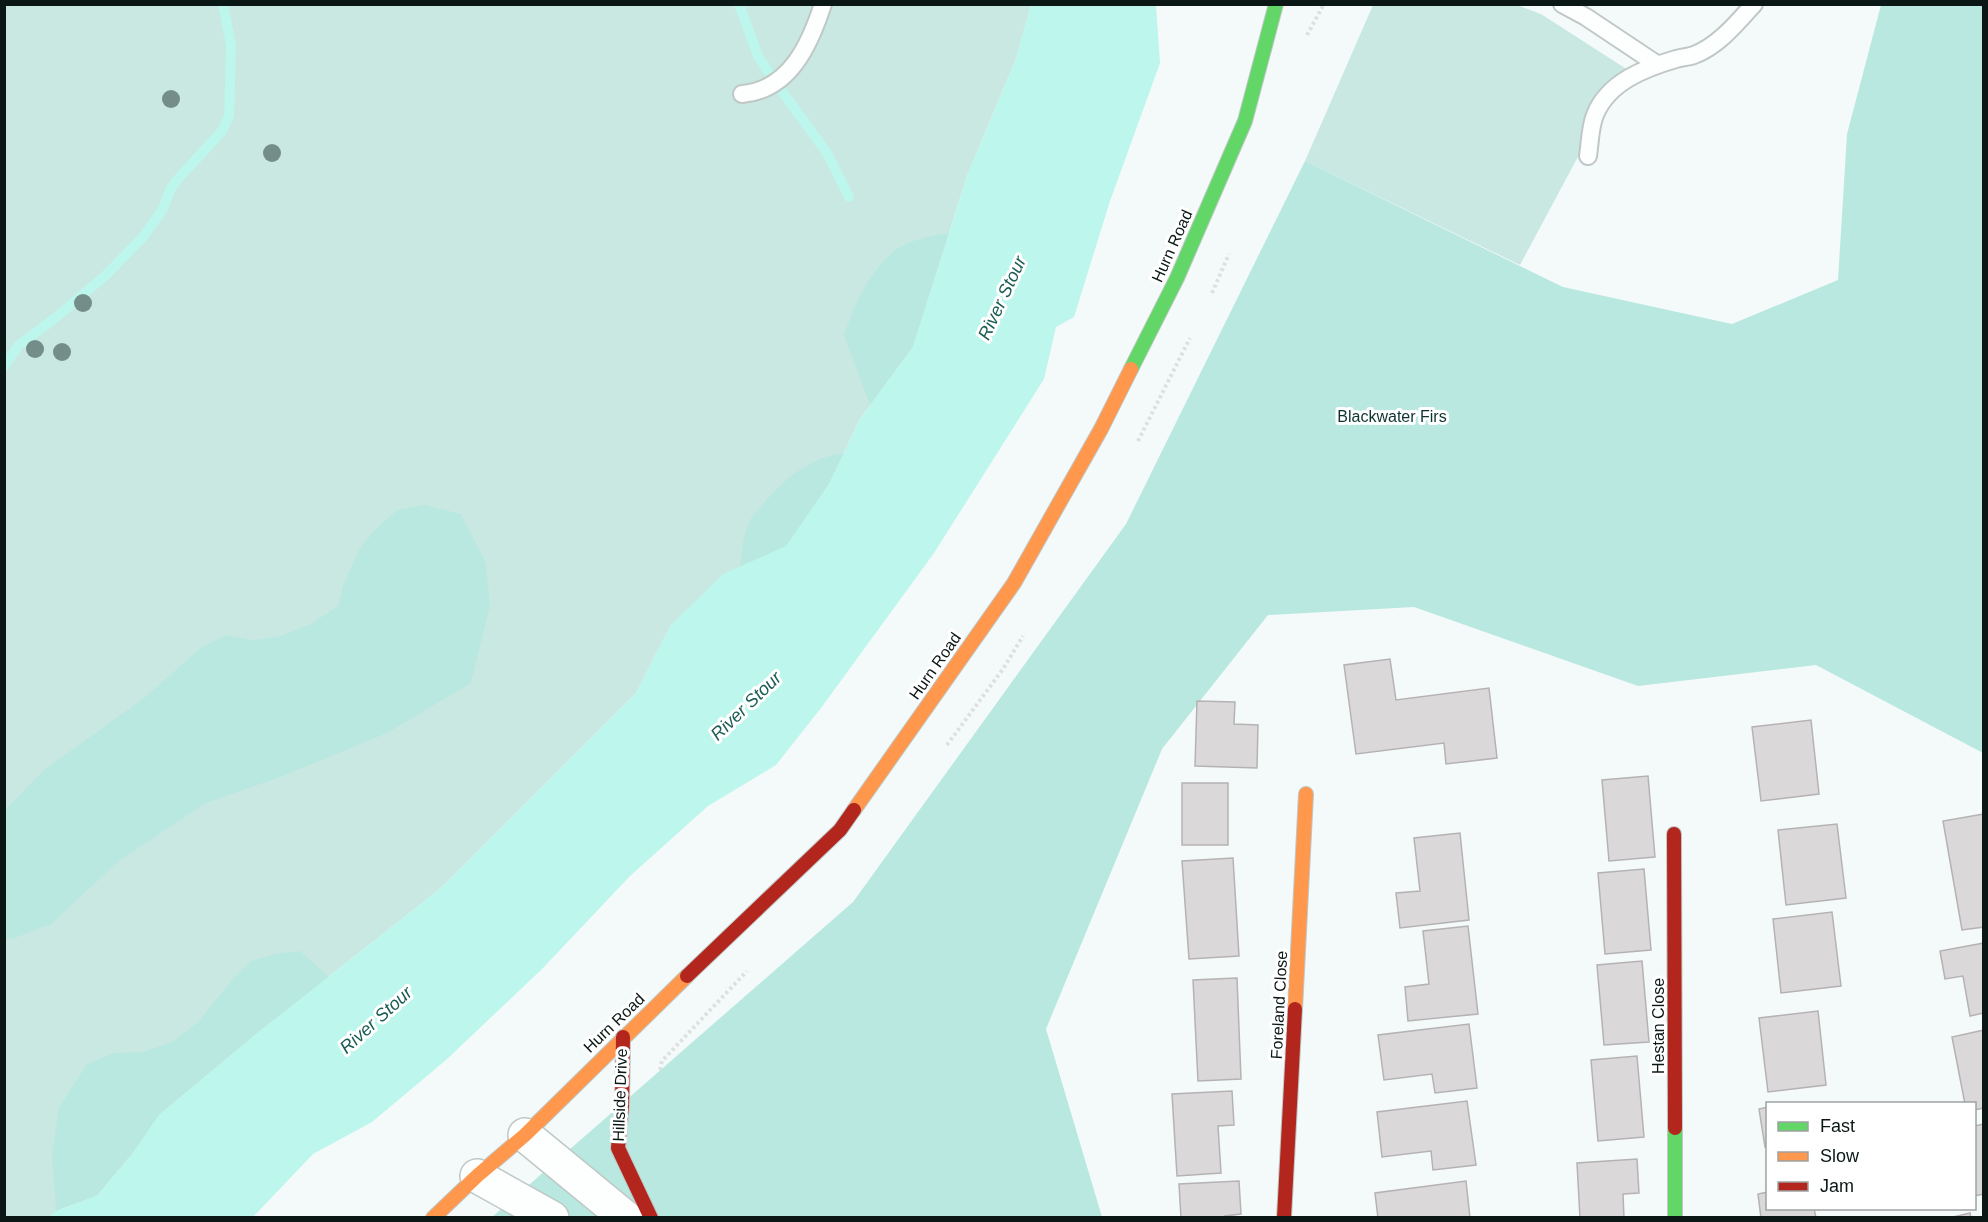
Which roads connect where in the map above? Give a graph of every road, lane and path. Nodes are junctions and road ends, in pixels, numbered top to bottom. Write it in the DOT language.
graph roads {
  1 [pos="823,4"];
  2 [pos="1276,4"];
  3 [pos="1562,4"];
  4 [pos="1754,4"];
  5 [pos="1658,65"];
  6 [pos="742,94"];
  7 [pos="1588,156"];
  8 [pos="1306,794"];
  9 [pos="1674,834"];
  10 [pos="622,1037"];
  11 [pos="525,1135"];
  12 [pos="477,1176"];
  13 [pos="433,1218"];
  14 [pos="552,1218"];
  15 [pos="626,1218"];
  16 [pos="651,1218"];
  17 [pos="1284,1218"];
  18 [pos="1675,1218"];
  1 -- 6 [label="lane"];
  2 -- 10 [label="main road, Hurn Road"];
  3 -- 5 [label="lane"];
  4 -- 5 [label="lane"];
  5 -- 7 [label="lane"];
  8 -- 17 [label="main road, Foreland Close"];
  9 -- 18 [label="main road, Hestan Close"];
  10 -- 11 [label="main road, Hurn Road"];
  10 -- 16 [label="main road, Hillside Drive"];
  11 -- 12 [label="main road, Hurn Road"];
  11 -- 15 [label="street"];
  12 -- 13 [label="main road, Hurn Road"];
  12 -- 14 [label="street"];
}
